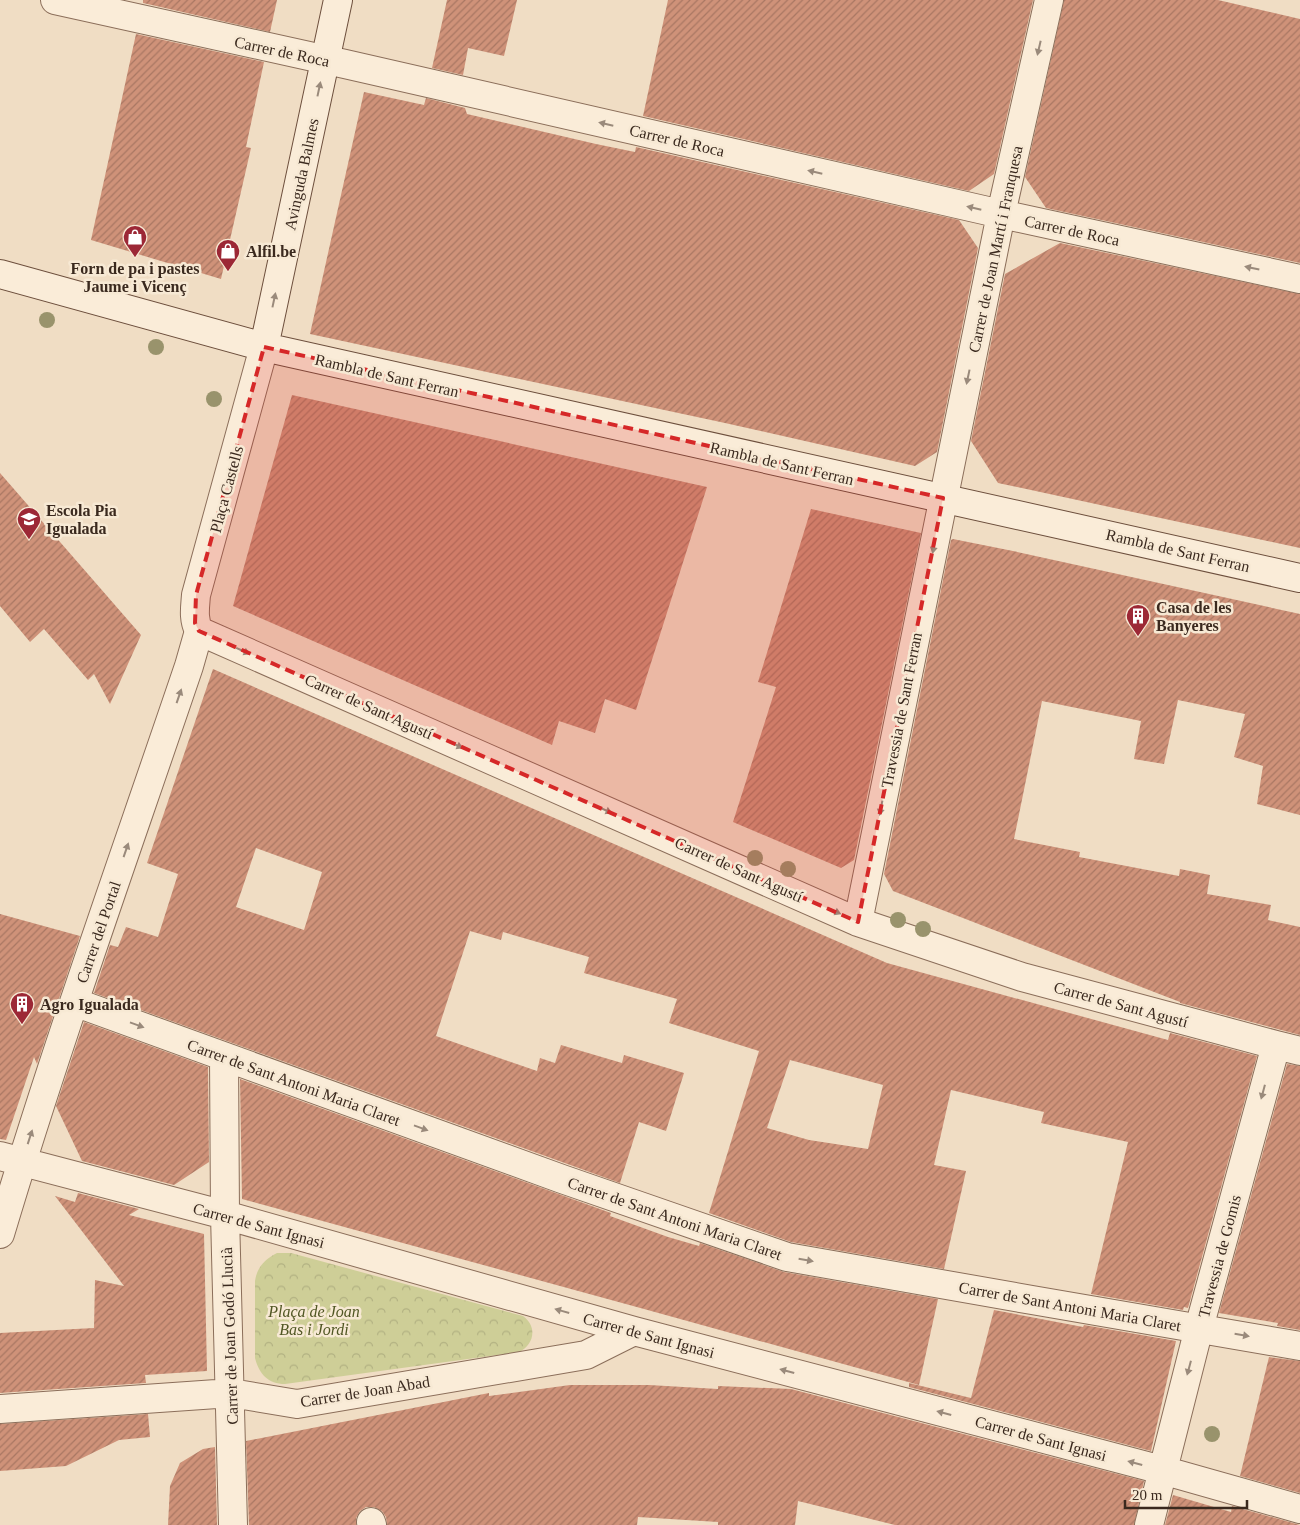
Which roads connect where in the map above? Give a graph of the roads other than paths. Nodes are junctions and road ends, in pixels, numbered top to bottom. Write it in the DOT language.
graph roads {
  1 [pos="55,0"];
  2 [pos="338,0"];
  3 [pos="1050,0"];
  4 [pos="325,60"];
  5 [pos="1001,214"];
  6 [pos="0,274"];
  7 [pos="1300,279"];
  8 [pos="264,348"];
  9 [pos="943,498"];
  10 [pos="1300,578"];
  11 [pos="199,631"];
  12 [pos="858,922"];
  13 [pos="74,1002"];
  14 [pos="1288,1048"];
  15 [pos="224,1057"];
  16 [pos="11,1160"];
  17 [pos="225,1215"];
  18 [pos="0,1234"];
  19 [pos="1199,1328"];
  20 [pos="634,1331"];
  21 [pos="1300,1346"];
  22 [pos="231,1393"];
  23 [pos="0,1409"];
  24 [pos="1162,1470"];
  25 [pos="1300,1509"];
  26 [pos="233,1525"];
  27 [pos="1150,1525"];
  1 -- 4 [label="street, Carrer de Roca"];
  2 -- 4 [label="street, Avinguda Balmes"];
  3 -- 5 [label="street, Carrer de Joan Martí i Franquesa, one-way"];
  5 -- 4 [label="street, Carrer de Roca, one-way"];
  8 -- 4 [label="street, Avinguda Balmes, one-way"];
  7 -- 5 [label="street, Carrer de Roca, one-way"];
  5 -- 9 [label="street, Carrer de Joan Martí i Franquesa, one-way"];
  6 -- 8 [label="street, Rambla de Sant Ferran"];
  8 -- 9 [label="street, Rambla de Sant Ferran"];
  8 -- 11 [label="street, Plaça Castells"];
  9 -- 10 [label="street, Rambla de Sant Ferran"];
  9 -- 12 [label="street, Travessia de Sant Ferran, one-way"];
  11 -- 12 [label="street, Carrer de Sant Agustí, one-way"];
  13 -- 11 [label="street, Carrer del Portal, one-way"];
  12 -- 14 [label="street, Carrer de Sant Agustí"];
  13 -- 15 [label="street, Carrer de Sant Antoni Maria Claret, one-way"];
  16 -- 13 [label="street, Carrer del Portal, one-way"];
  14 -- 19 [label="street, Travessia de Gomis, one-way"];
  15 -- 17 [label="street, Carrer de Joan Godó Llucià"];
  15 -- 19 [label="street, Carrer de Sant Antoni Maria Claret, one-way"];
  16 -- 17 [label="street, Carrer de Sant Ignasi"];
  16 -- 18 [label="street, Carrer del Portal"];
  20 -- 17 [label="street, Carrer de Sant Ignasi, one-way"];
  17 -- 22 [label="street, Carrer de Joan Godó Llucià"];
  19 -- 21 [label="street, Carrer de Sant Antoni Maria Claret, one-way"];
  19 -- 24 [label="street, Travessia de Gomis, one-way"];
  20 -- 22 [label="street, Carrer de Joan Abad"];
  24 -- 20 [label="street, Carrer de Sant Ignasi, one-way"];
  22 -- 23 [label="street, Carrer de Joan Abad"];
  22 -- 26 [label="street, Carrer de Joan Godó Llucià"];
  24 -- 25 [label="street, Carrer de Sant Ignasi"];
  24 -- 27 [label="street, Travessia de Gomis"];
}
